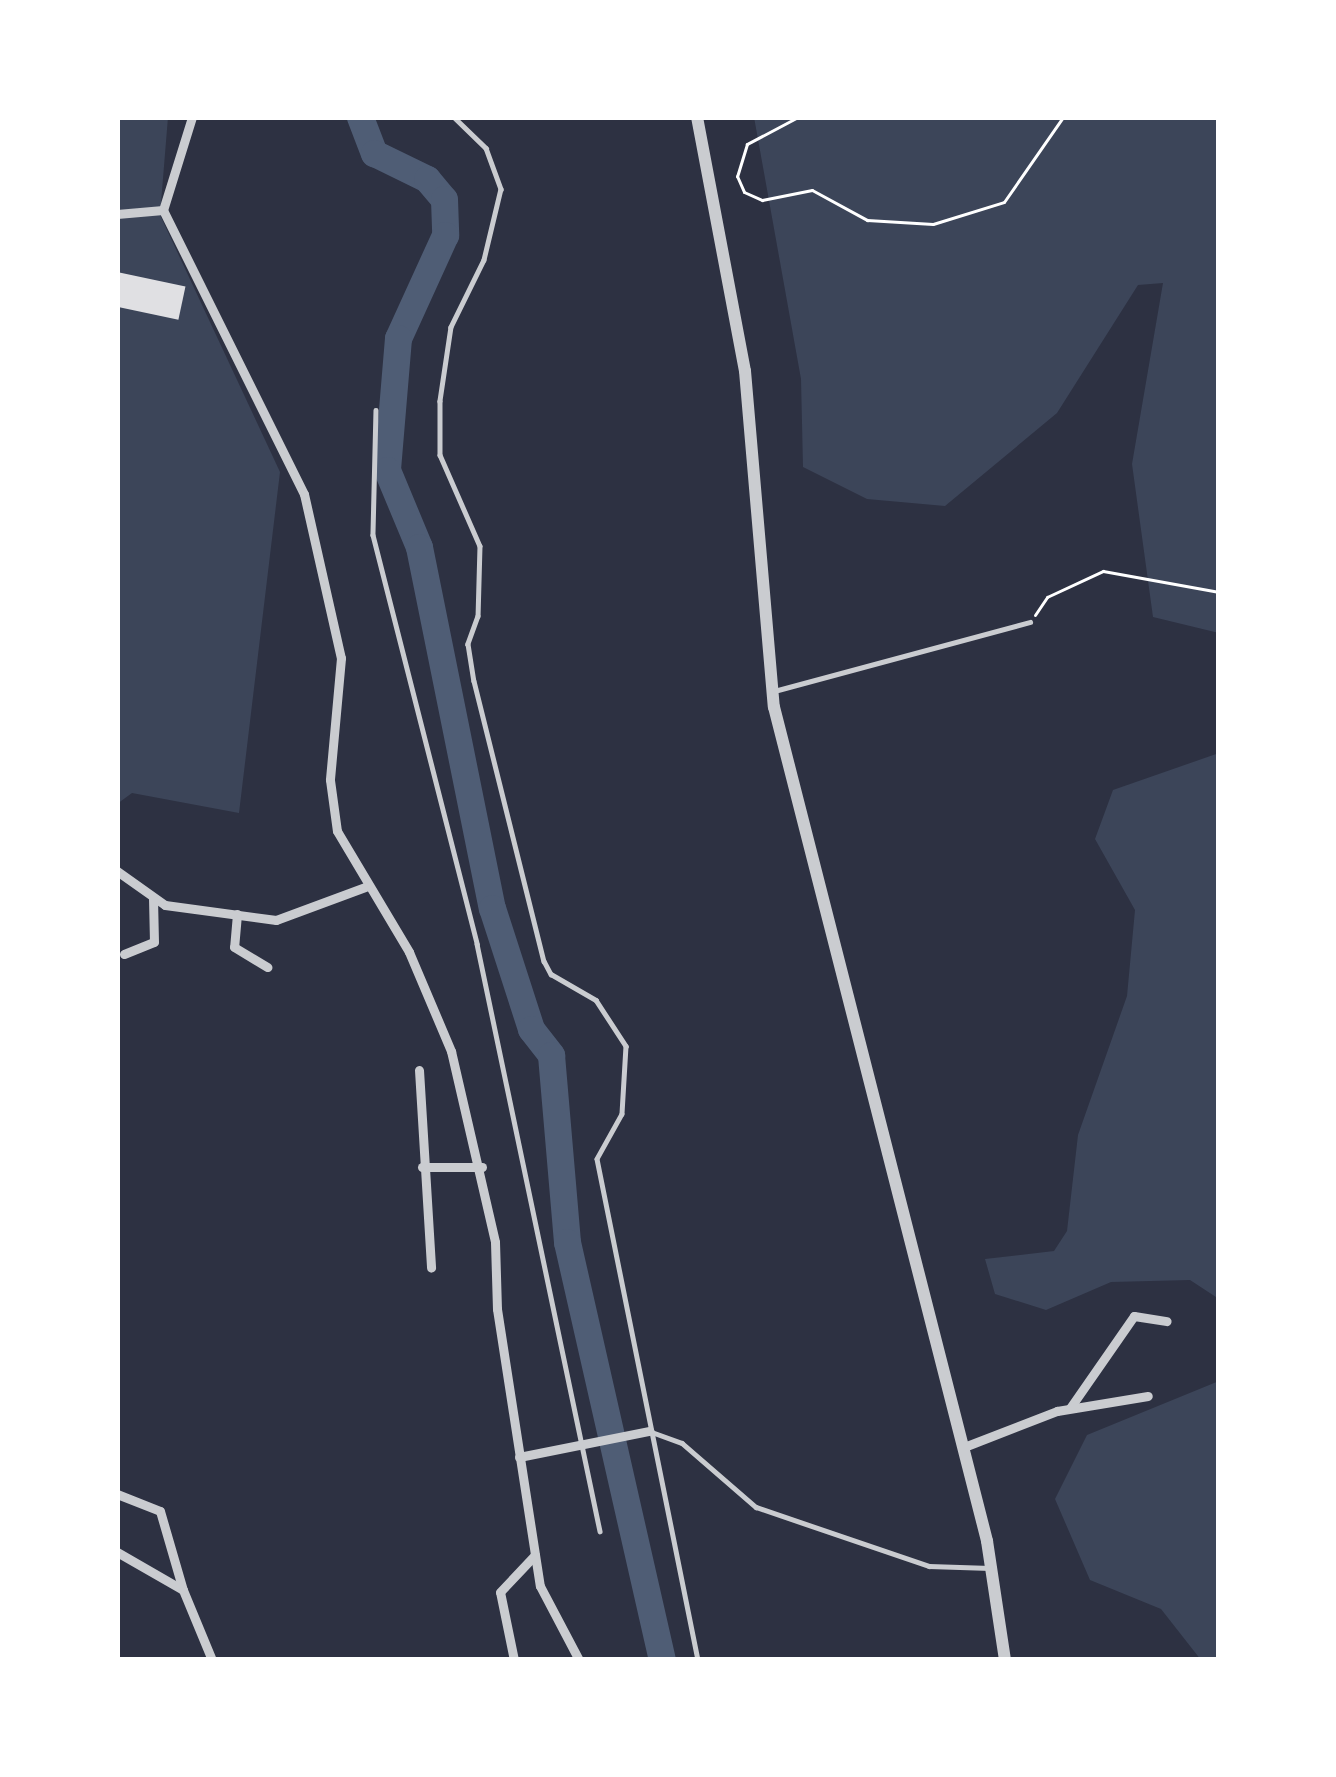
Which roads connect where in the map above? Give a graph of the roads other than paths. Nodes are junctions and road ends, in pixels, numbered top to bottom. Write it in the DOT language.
graph roads {
  1 [pos="192,117"];
  2 [pos="454,117"];
  3 [pos="697,117"];
  4 [pos="163,210"];
  5 [pos="117,214"];
  6 [pos="376,410"];
  7 [pos="1030,622"];
  8 [pos="772,692"];
  9 [pos="117,872"];
  10 [pos="365,887"];
  11 [pos="153,899"];
  12 [pos="236,914"];
  13 [pos="124,954"];
  14 [pos="267,967"];
  15 [pos="419,1070"];
  16 [pos="422,1167"];
  17 [pos="482,1167"];
  18 [pos="431,1268"];
  19 [pos="1167,1321"];
  20 [pos="1148,1396"];
  21 [pos="1070,1408"];
  22 [pos="649,1431"];
  23 [pos="584,1445"];
  24 [pos="964,1447"];
  25 [pos="519,1457"];
  26 [pos="117,1494"];
  27 [pos="600,1531"];
  28 [pos="117,1552"];
  29 [pos="535,1555"];
  30 [pos="991,1568"];
  31 [pos="183,1591"];
  32 [pos="212,1660"];
  33 [pos="514,1660"];
  34 [pos="579,1660"];
  35 [pos="698,1660"];
  36 [pos="1005,1660"];
  1 -- 4 [label="street"];
  2 -- 22 [label="lane"];
  3 -- 8 [label="street"];
  4 -- 5 [label="street"];
  4 -- 10 [label="street"];
  6 -- 23 [label="lane"];
  7 -- 8 [label="lane"];
  8 -- 24 [label="street"];
  9 -- 11 [label="street"];
  10 -- 12 [label="street"];
  10 -- 17 [label="street"];
  11 -- 12 [label="street"];
  11 -- 13 [label="street"];
  12 -- 14 [label="street"];
  15 -- 16 [label="street"];
  16 -- 17 [label="street"];
  16 -- 18 [label="street"];
  17 -- 25 [label="street"];
  19 -- 21 [label="street"];
  20 -- 21 [label="street"];
  21 -- 24 [label="street"];
  22 -- 23 [label="street"];
  22 -- 30 [label="lane"];
  22 -- 35 [label="lane"];
  23 -- 25 [label="street"];
  23 -- 27 [label="lane"];
  24 -- 30 [label="street"];
  25 -- 29 [label="street"];
  26 -- 31 [label="street"];
  28 -- 31 [label="street"];
  29 -- 33 [label="street"];
  29 -- 34 [label="street"];
  30 -- 36 [label="street"];
  31 -- 32 [label="street"];
}
